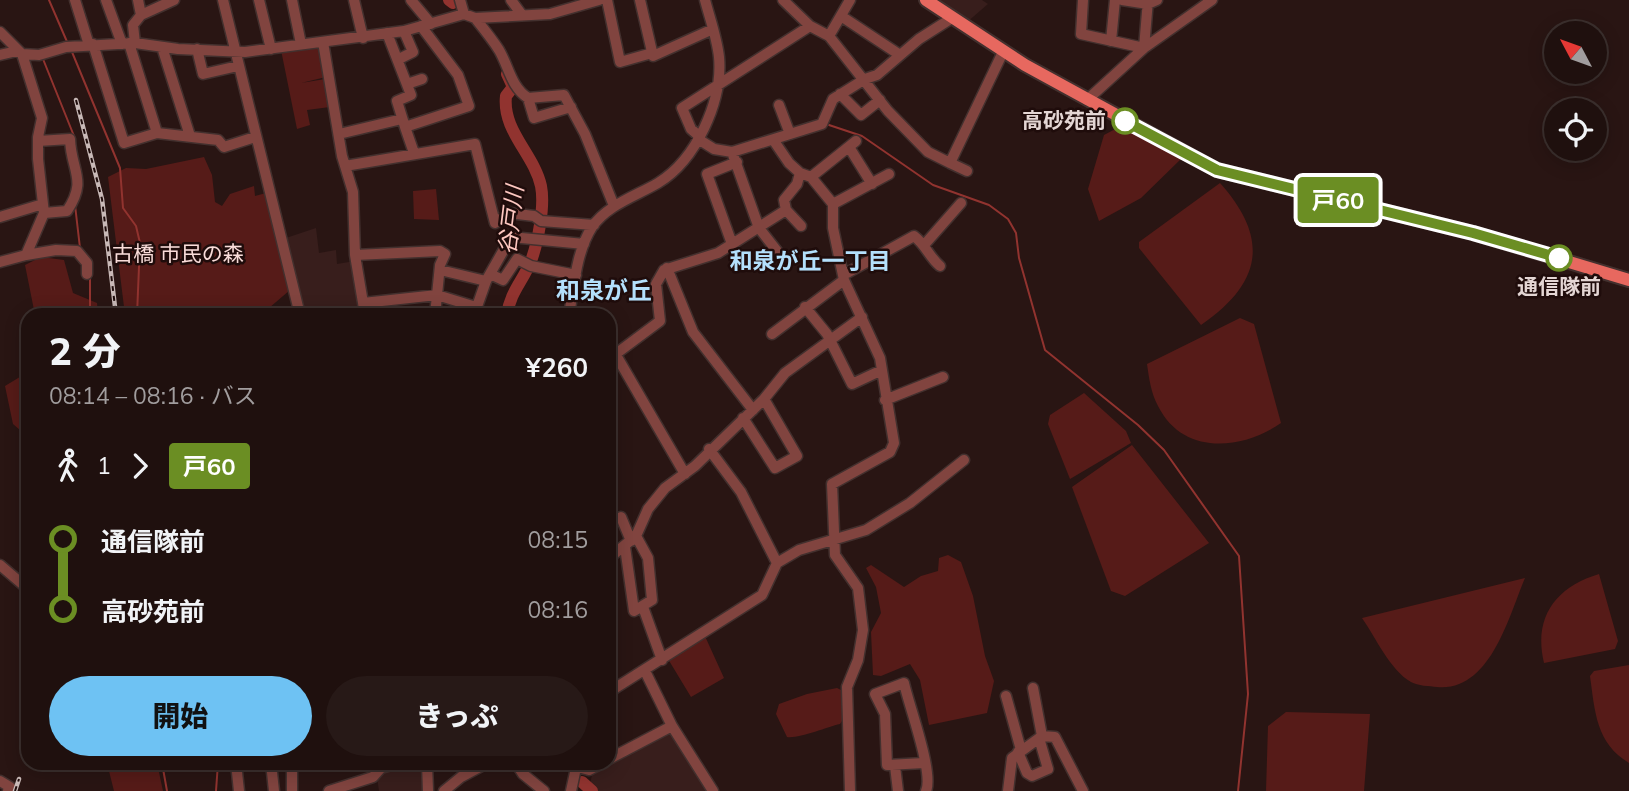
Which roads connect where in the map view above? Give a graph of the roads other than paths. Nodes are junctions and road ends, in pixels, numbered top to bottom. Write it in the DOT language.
graph roads {
  1 [pos="75,0"];
  2 [pos="106,0"];
  3 [pos="138,0"];
  4 [pos="174,0"];
  5 [pos="223,0"];
  6 [pos="259,0"];
  7 [pos="292,0"];
  8 [pos="354,0"];
  9 [pos="411,0"];
  10 [pos="460,0"];
  11 [pos="511,0"];
  12 [pos="599,0"];
  13 [pos="607,0"];
  14 [pos="640,0"];
  15 [pos="705,0"];
  16 [pos="783,0"];
  17 [pos="850,0"];
  18 [pos="926,0"];
  19 [pos="1083,0"];
  20 [pos="1115,0"];
  21 [pos="1122,0"];
  22 [pos="1212,0"];
  23 [pos="1151,1"];
  24 [pos="464,14"];
  25 [pos="141,15"];
  26 [pos="522,15"];
  27 [pos="841,16"];
  28 [pos="475,18"];
  29 [pos="952,18"];
  30 [pos="426,25"];
  31 [pos="810,26"];
  32 [pos="713,29"];
  33 [pos="404,31"];
  34 [pos="0,32"];
  35 [pos="387,33"];
  36 [pos="829,36"];
  37 [pos="363,38"];
  38 [pos="1111,41"];
  39 [pos="323,42"];
  40 [pos="129,43"];
  41 [pos="301,44"];
  42 [pos="91,45"];
  43 [pos="162,47"];
  44 [pos="1144,48"];
  45 [pos="197,49"];
  46 [pos="271,49"];
  47 [pos="235,51"];
  48 [pos="19,52"];
  49 [pos="1003,52"];
  50 [pos="652,53"];
  51 [pos="0,55"];
  52 [pos="900,55"];
  53 [pos="398,59"];
  54 [pos="238,66"];
  55 [pos="422,79"];
  56 [pos="865,79"];
  57 [pos="718,83"];
  58 [pos="407,84"];
  59 [pos="840,94"];
  60 [pos="528,98"];
  61 [pos="880,100"];
  62 [pos="1087,100"];
  63 [pos="779,105"];
  64 [pos="571,107"];
  65 [pos="404,123"];
  66 [pos="157,134"];
  67 [pos="338,134"];
  68 [pos="790,134"];
  69 [pos="190,136"];
  70 [pos="255,137"];
  71 [pos="698,137"];
  72 [pos="38,141"];
  73 [pos="774,141"];
  74 [pos="414,153"];
  75 [pos="735,157"];
  76 [pos="950,163"];
  77 [pos="345,166"];
  78 [pos="967,171"];
  79 [pos="800,173"];
  80 [pos="889,174"];
  81 [pos="811,177"];
  82 [pos="872,184"];
  83 [pos="961,203"];
  84 [pos="833,204"];
  85 [pos="614,206"];
  86 [pos="44,209"];
  87 [pos="786,210"];
  88 [pos="0,217"];
  89 [pos="594,225"];
  90 [pos="759,225"];
  91 [pos="800,226"];
  92 [pos="584,244"];
  93 [pos="732,244"];
  94 [pos="925,244"];
  95 [pos="777,251"];
  96 [pos="26,255"];
  97 [pos="355,255"];
  98 [pos="0,262"];
  99 [pos="940,266"];
  100 [pos="667,268"];
  101 [pos="440,270"];
  102 [pos="87,274"];
  103 [pos="576,275"];
  104 [pos="488,277"];
  105 [pos="844,277"];
  106 [pos="1629,280"];
  107 [pos="437,295"];
  108 [pos="363,303"];
  109 [pos="805,307"];
  110 [pos="298,308"];
  111 [pos="364,308"];
  112 [pos="436,308"];
  113 [pos="468,308"];
  114 [pos="476,308"];
  115 [pos="570,308"];
  116 [pos="862,317"];
  117 [pos="772,334"];
  118 [pos="829,338"];
  119 [pos="616,355"];
  120 [pos="616,362"];
  121 [pos="882,370"];
  122 [pos="943,377"];
  123 [pos="764,399"];
  124 [pos="885,400"];
  125 [pos="753,410"];
  126 [pos="743,418"];
  127 [pos="709,449"];
  128 [pos="964,460"];
  129 [pos="685,474"];
  130 [pos="621,517"];
  131 [pos="631,541"];
  132 [pos="835,541"];
  133 [pos="616,553"];
  134 [pos="777,563"];
  135 [pos="0,565"];
  136 [pos="21,583"];
  137 [pos="643,607"];
  138 [pos="662,660"];
  139 [pos="645,671"];
  140 [pos="616,688"];
  141 [pos="1033,688"];
  142 [pos="1006,696"];
  143 [pos="673,726"];
  144 [pos="1040,737"];
  145 [pos="1019,751"];
  146 [pos="616,755"];
  147 [pos="924,763"];
  148 [pos="895,766"];
  149 [pos="237,770"];
  150 [pos="272,770"];
  151 [pos="292,770"];
  152 [pos="377,770"];
  153 [pos="427,770"];
  154 [pos="474,770"];
  155 [pos="520,770"];
  156 [pos="576,770"];
  157 [pos="0,781"];
  158 [pos="336,790"];
  159 [pos="8,791"];
  160 [pos="239,791"];
  161 [pos="274,791"];
  162 [pos="292,791"];
  163 [pos="428,791"];
  164 [pos="444,791"];
  165 [pos="544,791"];
  166 [pos="571,791"];
  167 [pos="713,791"];
  168 [pos="850,791"];
  169 [pos="898,791"];
  170 [pos="926,791"];
  171 [pos="1008,791"];
  172 [pos="1083,791"];
  1 -- 42 [label="street"];
  2 -- 40 [label="street"];
  3 -- 25 [label="street"];
  4 -- 25 [label="street"];
  5 -- 47 [label="street"];
  6 -- 46 [label="street"];
  7 -- 41 [label="street"];
  8 -- 37 [label="street"];
  9 -- 30 [label="street"];
  10 -- 24 [label="street"];
  11 -- 26 [label="street"];
  12 -- 26 [label="street"];
  13 -- 50 [label="street"];
  14 -- 50 [label="street"];
  15 -- 32 [label="street"];
  16 -- 31 [label="street"];
  17 -- 27 [label="street"];
  18 -- 29 [label="main road"];
  19 -- 38 [label="street"];
  20 -- 38 [label="street"];
  21 -- 23 [label="street"];
  22 -- 44 [label="street"];
  23 -- 44 [label="street"];
  24 -- 28 [label="street"];
  24 -- 30 [label="street"];
  25 -- 40 [label="street"];
  26 -- 28 [label="street"];
  27 -- 36 [label="street"];
  27 -- 52 [label="street"];
  28 -- 60 [label="street"];
  29 -- 49 [label="main road"];
  29 -- 52 [label="street"];
  30 -- 33 [label="street"];
  30 -- 65 [label="street"];
  31 -- 36 [label="street"];
  31 -- 57 [label="street"];
  32 -- 50 [label="street"];
  32 -- 57 [label="street"];
  33 -- 35 [label="street"];
  33 -- 53 [label="street"];
  34 -- 48 [label="street"];
  35 -- 37 [label="street"];
  35 -- 53 [label="street"];
  36 -- 56 [label="street"];
  37 -- 39 [label="street"];
  38 -- 44 [label="street"];
  39 -- 41 [label="street"];
  39 -- 67 [label="street"];
  40 -- 42 [label="street"];
  40 -- 43 [label="street"];
  40 -- 66 [label="street"];
  41 -- 46 [label="street"];
  42 -- 48 [label="street"];
  42 -- 66 [label="street"];
  43 -- 45 [label="street"];
  43 -- 69 [label="street"];
  44 -- 62 [label="street"];
  45 -- 47 [label="street"];
  45 -- 54 [label="street"];
  46 -- 47 [label="street"];
  47 -- 54 [label="street"];
  48 -- 51 [label="street"];
  48 -- 72 [label="street"];
  49 -- 62 [label="main road"];
  49 -- 76 [label="street"];
  52 -- 56 [label="street"];
  53 -- 58 [label="street"];
  54 -- 70 [label="street"];
  55 -- 58 [label="street"];
  56 -- 59 [label="street"];
  56 -- 61 [label="street"];
  57 -- 71 [label="street"];
  57 -- 71 [label="street"];
  58 -- 65 [label="street"];
  59 -- 61 [label="street"];
  59 -- 68 [label="street"];
  60 -- 64 [label="street"];
  60 -- 64 [label="street"];
  61 -- 76 [label="street"];
  62 -- 106 [label="main road"];
  63 -- 68 [label="street"];
  64 -- 85 [label="street"];
  65 -- 67 [label="street"];
  65 -- 74 [label="street"];
  66 -- 69 [label="street"];
  67 -- 77 [label="street"];
  68 -- 73 [label="street"];
  69 -- 70 [label="street"];
  70 -- 110 [label="street"];
  71 -- 75 [label="street"];
  71 -- 85 [label="street"];
  72 -- 86 [label="street"];
  72 -- 86 [label="street"];
  73 -- 75 [label="street"];
  73 -- 79 [label="street"];
  74 -- 77 [label="street"];
  74 -- 89 [label="street"];
  75 -- 90 [label="street"];
  75 -- 93 [label="street"];
  76 -- 78 [label="street"];
  77 -- 97 [label="street"];
  79 -- 81 [label="street"];
  79 -- 87 [label="street"];
  80 -- 82 [label="street"];
  81 -- 82 [label="street"];
  81 -- 84 [label="street"];
  82 -- 84 [label="street"];
  83 -- 94 [label="street"];
  84 -- 105 [label="street"];
  85 -- 89 [label="street"];
  86 -- 88 [label="street"];
  86 -- 96 [label="street"];
  87 -- 90 [label="street"];
  87 -- 91 [label="street"];
  89 -- 92 [label="street"];
  90 -- 93 [label="street"];
  90 -- 95 [label="street"];
  92 -- 103 [label="street"];
  92 -- 104 [label="street"];
  93 -- 100 [label="street"];
  94 -- 99 [label="street"];
  94 -- 105 [label="street"];
  96 -- 98 [label="street"];
  96 -- 102 [label="street"];
  97 -- 101 [label="street"];
  97 -- 108 [label="street"];
  100 -- 119 [label="street"];
  100 -- 125 [label="street"];
  101 -- 104 [label="street"];
  101 -- 107 [label="street"];
  103 -- 104 [label="street"];
  103 -- 115 [label="street"];
  104 -- 114 [label="street"];
  105 -- 109 [label="street"];
  105 -- 116 [label="street"];
  107 -- 108 [label="street"];
  107 -- 112 [label="street"];
  107 -- 113 [label="street"];
  108 -- 111 [label="street"];
  109 -- 117 [label="street"];
  109 -- 118 [label="street"];
  116 -- 118 [label="street"];
  116 -- 121 [label="street"];
  118 -- 121 [label="street"];
  118 -- 123 [label="street"];
  120 -- 129 [label="street"];
  121 -- 124 [label="street"];
  122 -- 124 [label="street"];
  123 -- 125 [label="street"];
  123 -- 126 [label="street"];
  124 -- 132 [label="street"];
  125 -- 126 [label="street"];
  126 -- 127 [label="street"];
  127 -- 129 [label="street"];
  127 -- 134 [label="street"];
  128 -- 132 [label="street"];
  129 -- 131 [label="street"];
  130 -- 131 [label="street"];
  131 -- 133 [label="street"];
  131 -- 137 [label="street"];
  131 -- 137 [label="street"];
  132 -- 134 [label="street"];
  132 -- 168 [label="street"];
  134 -- 138 [label="street"];
  135 -- 136 [label="street"];
  137 -- 138 [label="street"];
  138 -- 139 [label="street"];
  139 -- 140 [label="street"];
  139 -- 143 [label="street"];
  141 -- 144 [label="street"];
  142 -- 145 [label="street"];
  143 -- 146 [label="street"];
  143 -- 167 [label="street"];
  144 -- 145 [label="street"];
  144 -- 145 [label="street"];
  144 -- 172 [label="street"];
  145 -- 171 [label="street"];
  147 -- 148 [label="street"];
  147 -- 148 [label="street"];
  147 -- 170 [label="street"];
  148 -- 169 [label="street"];
  149 -- 160 [label="street"];
  150 -- 161 [label="street"];
  151 -- 162 [label="street"];
  152 -- 158 [label="street"];
  153 -- 163 [label="street"];
  154 -- 164 [label="street"];
  155 -- 165 [label="street"];
  156 -- 166 [label="street"];
  157 -- 159 [label="street"];
}
